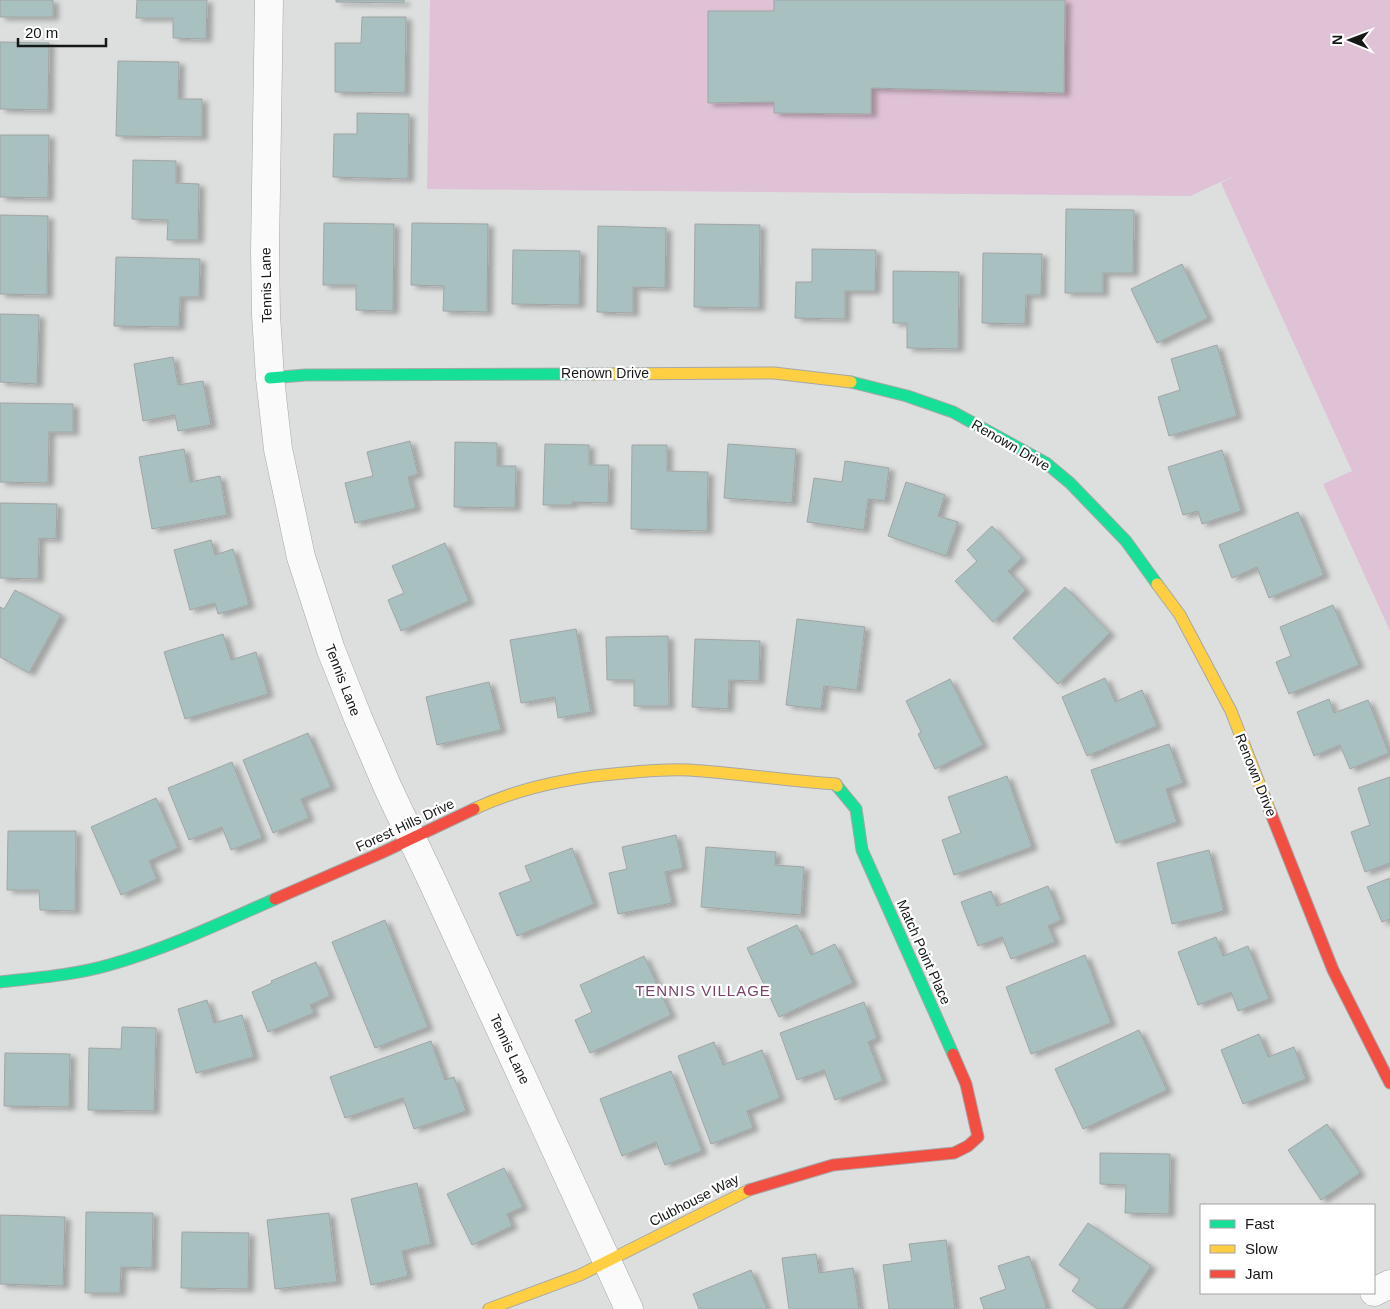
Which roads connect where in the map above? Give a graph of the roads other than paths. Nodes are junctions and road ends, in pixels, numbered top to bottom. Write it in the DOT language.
graph roads {
  1 [pos="269,0"];
  2 [pos="270,378"];
  3 [pos="836,784"];
  4 [pos="412,838"];
  5 [pos="0,982"];
  6 [pos="1390,1083"];
  7 [pos="978,1137"];
  8 [pos="606,1262"];
  9 [pos="1390,1284"];
  10 [pos="1375,1292"];
  11 [pos="490,1309"];
  12 [pos="628,1309"];
  1 -- 2 [label="street, Tennis Lane"];
  2 -- 4 [label="street, Tennis Lane"];
  2 -- 6 [label="street, Renown Drive"];
  3 -- 4 [label="street, Forest Hills Drive"];
  3 -- 7 [label="street, Match Point Place"];
  4 -- 5 [label="street, Forest Hills Drive"];
  4 -- 8 [label="street, Tennis Lane"];
  7 -- 8 [label="street, Clubhouse Way"];
  8 -- 11 [label="street, Clubhouse Way"];
  8 -- 12 [label="street, Tennis Lane"];
  9 -- 10 [label="street"];
}
